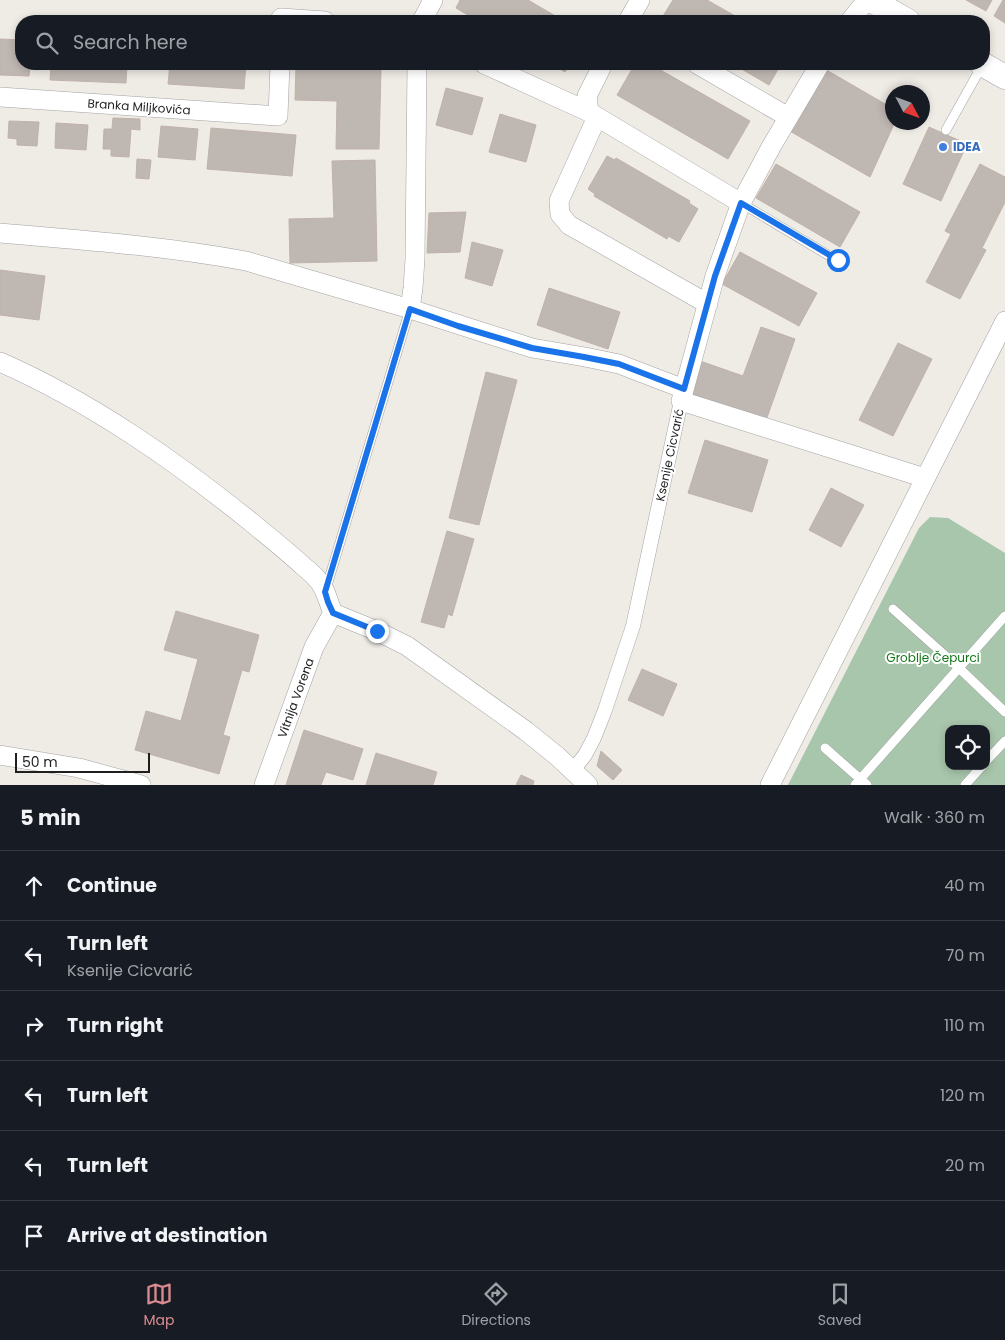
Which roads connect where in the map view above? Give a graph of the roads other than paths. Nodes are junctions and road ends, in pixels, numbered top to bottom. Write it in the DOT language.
graph roads {
  1 [pos="432,0"];
  2 [pos="640,0"];
  3 [pos="867,0"];
  4 [pos="871,0"];
  5 [pos="425,15"];
  6 [pos="631,15"];
  7 [pos="855,15"];
  8 [pos="897,15"];
  9 [pos="990,69"];
  10 [pos="280,70"];
  11 [pos="417,70"];
  12 [pos="497,70"];
  13 [pos="600,70"];
  14 [pos="707,70"];
  15 [pos="816,70"];
  16 [pos="979,70"];
  17 [pos="1005,77"];
  18 [pos="0,97"];
  19 [pos="593,114"];
  20 [pos="788,118"];
  21 [pos="946,130"];
  22 [pos="741,203"];
  23 [pos="0,233"];
  24 [pos="838,260"];
  25 [pos="708,304"];
  26 [pos="410,309"];
  27 [pos="1005,321"];
  28 [pos="0,362"];
  29 [pos="683,395"];
  30 [pos="925,478"];
  31 [pos="325,592"];
  32 [pos="893,609"];
  33 [pos="333,613"];
  34 [pos="1005,616"];
  35 [pos="959,668"];
  36 [pos="1005,712"];
  37 [pos="1005,741"];
  38 [pos="826,748"];
  39 [pos="0,756"];
  40 [pos="990,757"];
  41 [pos="573,770"];
  42 [pos="978,770"];
  43 [pos="77,777"];
  44 [pos="861,783"];
  45 [pos="141,785"];
  46 [pos="264,785"];
  47 [pos="588,785"];
  48 [pos="770,785"];
  49 [pos="965,785"];
  1 -- 5 [label="street"];
  2 -- 6 [label="street"];
  3 -- 7 [label="street"];
  4 -- 8 [label="street"];
  9 -- 17 [label="street"];
  10 -- 18 [label="street, Branka Miljkovića"];
  11 -- 26 [label="street"];
  12 -- 19 [label="street"];
  13 -- 19 [label="street"];
  14 -- 20 [label="street"];
  15 -- 20 [label="street, Ksenije Cicvarić"];
  16 -- 21 [label="lane"];
  19 -- 22 [label="street"];
  19 -- 25 [label="street"];
  20 -- 22 [label="street, Ksenije Cicvarić"];
  22 -- 24 [label="lane"];
  22 -- 25 [label="street, Ksenije Cicvarić"];
  23 -- 26 [label="street"];
  25 -- 29 [label="street, Ksenije Cicvarić"];
  26 -- 29 [label="street"];
  26 -- 31 [label="lane"];
  27 -- 30 [label="street"];
  28 -- 31 [label="street"];
  29 -- 30 [label="street"];
  29 -- 41 [label="street, Ksenije Cicvarić"];
  30 -- 48 [label="street"];
  31 -- 33 [label="street"];
  32 -- 35 [label="lane"];
  33 -- 41 [label="street"];
  33 -- 46 [label="street, Vitnija Vorena"];
  34 -- 35 [label="lane"];
  35 -- 36 [label="lane"];
  35 -- 44 [label="lane"];
  37 -- 40 [label="lane"];
  38 -- 44 [label="lane"];
  39 -- 43 [label="street"];
  41 -- 47 [label="street"];
  42 -- 49 [label="lane"];
  43 -- 45 [label="street"];
}
